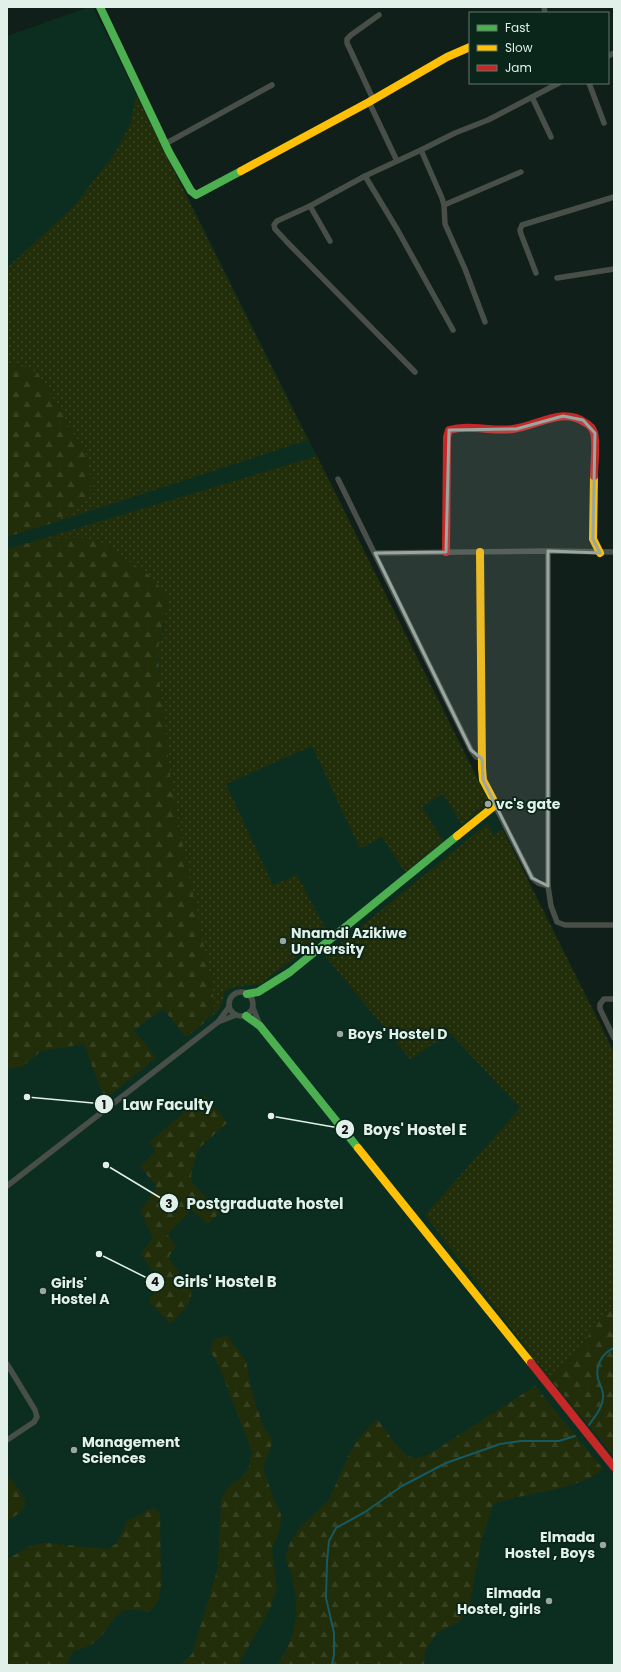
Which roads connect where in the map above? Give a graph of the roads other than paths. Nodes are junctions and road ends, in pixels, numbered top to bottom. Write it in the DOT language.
graph roads {
  1 [pos="100,7"];
  2 [pos="379,15"];
  3 [pos="469,47"];
  4 [pos="557,84"];
  5 [pos="589,84"];
  6 [pos="272,85"];
  7 [pos="532,97"];
  8 [pos="371,101"];
  9 [pos="604,123"];
  10 [pos="551,137"];
  11 [pos="165,144"];
  12 [pos="421,150"];
  13 [pos="397,162"];
  14 [pos="521,172"];
  15 [pos="365,176"];
  16 [pos="614,198"];
  17 [pos="444,205"];
  18 [pos="310,206"];
  19 [pos="330,241"];
  20 [pos="614,269"];
  21 [pos="536,273"];
  22 [pos="557,278"];
  23 [pos="485,322"];
  24 [pos="453,330"];
  25 [pos="415,372"];
  26 [pos="338,479"];
  27 [pos="548,551"];
  28 [pos="446,552"];
  29 [pos="480,552"];
  30 [pos="614,552"];
  31 [pos="375,553"];
  32 [pos="600,553"];
  33 [pos="482,759"];
  34 [pos="493,802"];
  35 [pos="548,886"];
  36 [pos="614,925"];
  37 [pos="258,992"];
  38 [pos="247,994"];
  39 [pos="614,999"];
  40 [pos="253,1005"];
  41 [pos="229,1007"];
  42 [pos="236,1015"];
  43 [pos="246,1016"];
  44 [pos="218,1022"];
  45 [pos="260,1026"];
  46 [pos="614,1038"];
  47 [pos="7,1186"];
  48 [pos="7,1364"];
  49 [pos="7,1440"];
  50 [pos="614,1467"];
  1 -- 11 [label="street"];
  2 -- 8 [label="street"];
  3 -- 8 [label="street"];
  4 -- 7 [label="street"];
  5 -- 9 [label="street"];
  6 -- 11 [label="street"];
  7 -- 10 [label="street"];
  7 -- 12 [label="street"];
  8 -- 11 [label="street"];
  8 -- 13 [label="street"];
  12 -- 13 [label="street"];
  12 -- 17 [label="street"];
  13 -- 15 [label="street"];
  14 -- 17 [label="street"];
  15 -- 18 [label="street"];
  15 -- 24 [label="street"];
  16 -- 21 [label="street"];
  17 -- 23 [label="street"];
  18 -- 19 [label="street"];
  18 -- 25 [label="street"];
  20 -- 22 [label="street"];
  26 -- 31 [label="street"];
  27 -- 29 [label="street"];
  27 -- 32 [label="street"];
  27 -- 35 [label="street"];
  28 -- 29 [label="street"];
  28 -- 31 [label="street"];
  28 -- 32 [label="street"];
  29 -- 33 [label="street"];
  30 -- 32 [label="street"];
  31 -- 33 [label="street"];
  33 -- 34 [label="street"];
  34 -- 35 [label="street"];
  34 -- 37 [label="street"];
  35 -- 36 [label="street"];
  37 -- 38 [label="street"];
  37 -- 40 [label="street"];
  38 -- 40 [label="street"];
  38 -- 41 [label="street"];
  39 -- 46 [label="street"];
  40 -- 43 [label="street"];
  40 -- 45 [label="street"];
  41 -- 42 [label="street"];
  41 -- 44 [label="street"];
  42 -- 43 [label="street"];
  42 -- 44 [label="street"];
  43 -- 45 [label="street"];
  44 -- 47 [label="street"];
  45 -- 50 [label="street"];
  48 -- 49 [label="street"];
}
